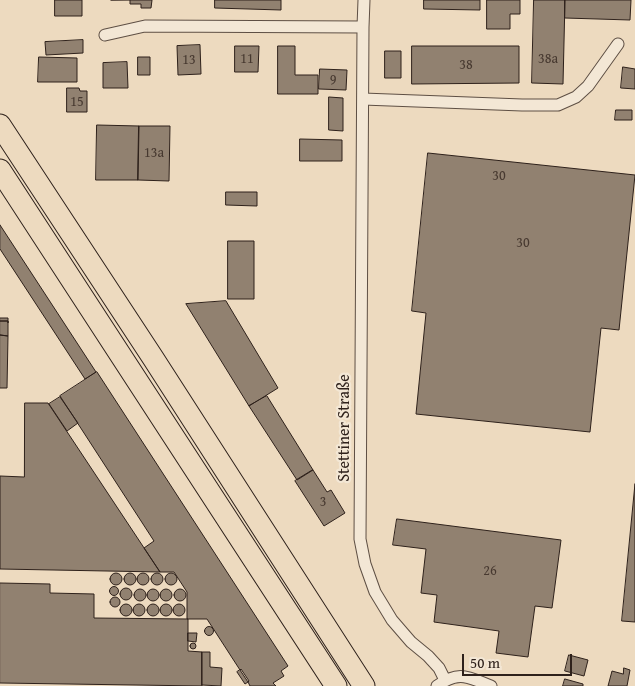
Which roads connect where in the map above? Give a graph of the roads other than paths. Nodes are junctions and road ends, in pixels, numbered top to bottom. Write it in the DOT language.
graph roads {
  1 [pos="364,0"];
  2 [pos="363,27"];
  3 [pos="105,34"];
  4 [pos="618,44"];
  5 [pos="363,99"];
  6 [pos="0,124"];
  7 [pos="0,170"];
  8 [pos="441,683"];
  9 [pos="336,686"];
  10 [pos="364,686"];
  11 [pos="491,686"];
  1 -- 2 [label="street, Stettiner Straße"];
  2 -- 3 [label="street"];
  2 -- 5 [label="street, Stettiner Straße"];
  4 -- 5 [label="street"];
  5 -- 8 [label="street, Stettiner Straße"];
  6 -- 10 [label="highway"];
  7 -- 9 [label="highway"];
  8 -- 11 [label="street, Stettiner Straße"];
}
